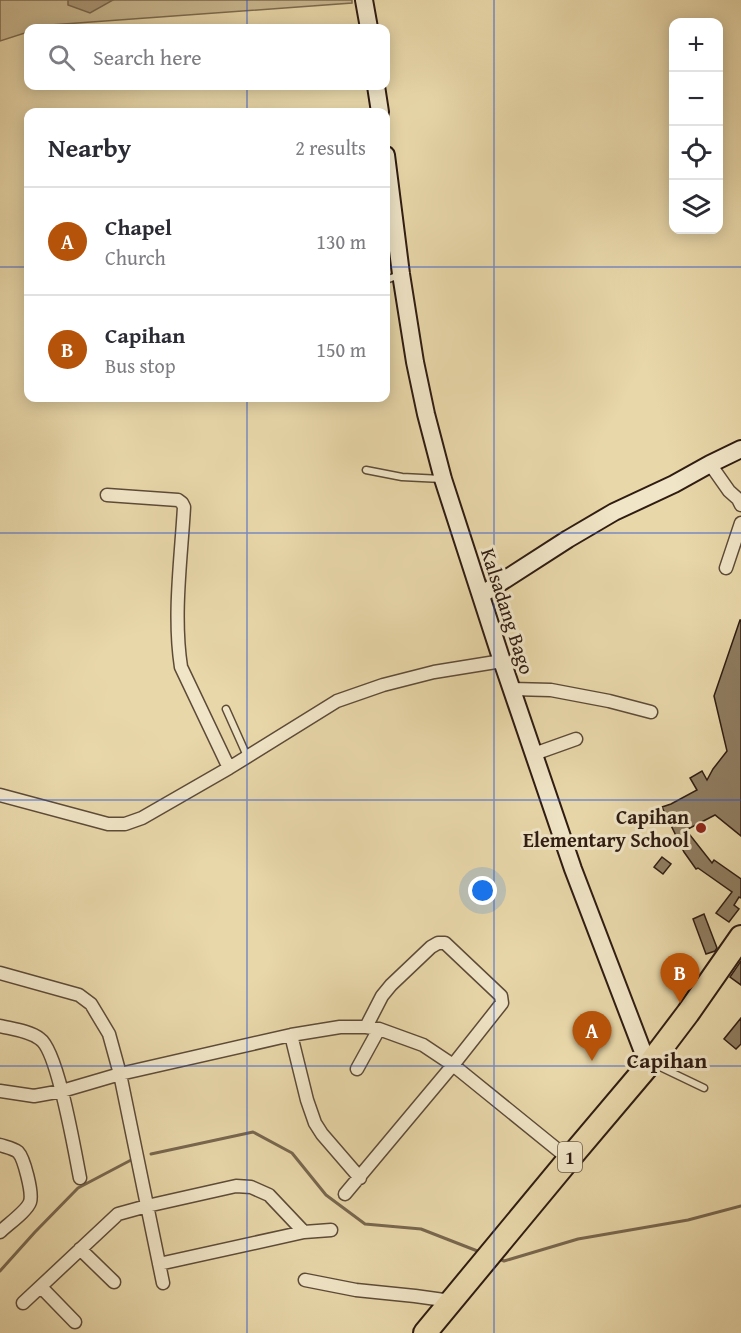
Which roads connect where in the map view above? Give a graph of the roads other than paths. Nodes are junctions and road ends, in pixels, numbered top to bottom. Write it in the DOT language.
graph roads {
  1 [pos="364,0"];
  2 [pos="368,24"];
  3 [pos="377,90"];
  4 [pos="379,108"];
  5 [pos="390,225"];
  6 [pos="393,277"];
  7 [pos="741,449"];
  8 [pos="710,464"];
  9 [pos="366,470"];
  10 [pos="443,479"];
  11 [pos="107,495"];
  12 [pos="741,505"];
  13 [pos="741,523"];
  14 [pos="726,568"];
  15 [pos="481,595"];
  16 [pos="502,661"];
  17 [pos="512,689"];
  18 [pos="226,709"];
  19 [pos="651,712"];
  20 [pos="576,739"];
  21 [pos="534,754"];
  22 [pos="248,756"];
  23 [pos="229,768"];
  24 [pos="0,795"];
  25 [pos="741,937"];
  26 [pos="0,973"];
  27 [pos="0,1026"];
  28 [pos="373,1028"];
  29 [pos="291,1035"];
  30 [pos="650,1064"];
  31 [pos="453,1065"];
  32 [pos="357,1069"];
  33 [pos="120,1074"];
  34 [pos="704,1088"];
  35 [pos="0,1091"];
  36 [pos="62,1091"];
  37 [pos="0,1145"];
  38 [pos="568,1159"];
  39 [pos="80,1178"];
  40 [pos="360,1178"];
  41 [pos="345,1194"];
  42 [pos="147,1206"];
  43 [pos="331,1230"];
  44 [pos="0,1232"];
  45 [pos="304,1232"];
  46 [pos="80,1249"];
  47 [pos="159,1264"];
  48 [pos="304,1280"];
  49 [pos="114,1282"];
  50 [pos="163,1283"];
  51 [pos="41,1287"];
  52 [pos="451,1301"];
  53 [pos="23,1303"];
  54 [pos="75,1322"];
  55 [pos="425,1333"];
  1 -- 2 [label="main road"];
  3 -- 4 [label="main road"];
  5 -- 6 [label="main road, Kalsadang Bago"];
  6 -- 10 [label="main road, Kalsadang Bago"];
  7 -- 8 [label="main road"];
  8 -- 12 [label="street"];
  8 -- 15 [label="main road"];
  9 -- 10 [label="lane"];
  10 -- 15 [label="main road, Kalsadang Bago"];
  11 -- 23 [label="street"];
  13 -- 14 [label="street"];
  15 -- 16 [label="main road, Kalsadang Bago"];
  16 -- 17 [label="main road, Kalsadang Bago"];
  16 -- 22 [label="street"];
  17 -- 19 [label="street"];
  17 -- 21 [label="main road, Kalsadang Bago"];
  18 -- 22 [label="lane"];
  20 -- 21 [label="street"];
  21 -- 30 [label="main road, Kalsadang Bago"];
  22 -- 23 [label="street"];
  23 -- 24 [label="street"];
  25 -- 30 [label="highway, 1"];
  26 -- 33 [label="street"];
  27 -- 36 [label="street"];
  28 -- 29 [label="street"];
  28 -- 31 [label="street"];
  28 -- 31 [label="street"];
  28 -- 32 [label="street"];
  29 -- 33 [label="street"];
  29 -- 40 [label="street"];
  30 -- 34 [label="lane"];
  30 -- 38 [label="highway, 1"];
  31 -- 38 [label="street"];
  31 -- 40 [label="street"];
  33 -- 36 [label="street"];
  33 -- 42 [label="street"];
  35 -- 36 [label="street"];
  36 -- 39 [label="street"];
  37 -- 44 [label="street"];
  38 -- 52 [label="highway, 1"];
  40 -- 41 [label="street"];
  42 -- 45 [label="street"];
  42 -- 46 [label="street"];
  42 -- 47 [label="street"];
  43 -- 45 [label="street"];
  45 -- 47 [label="street"];
  46 -- 49 [label="street"];
  46 -- 51 [label="street"];
  47 -- 50 [label="street"];
  48 -- 52 [label="street"];
  51 -- 53 [label="street"];
  51 -- 54 [label="street"];
  52 -- 55 [label="highway, 1"];
}
